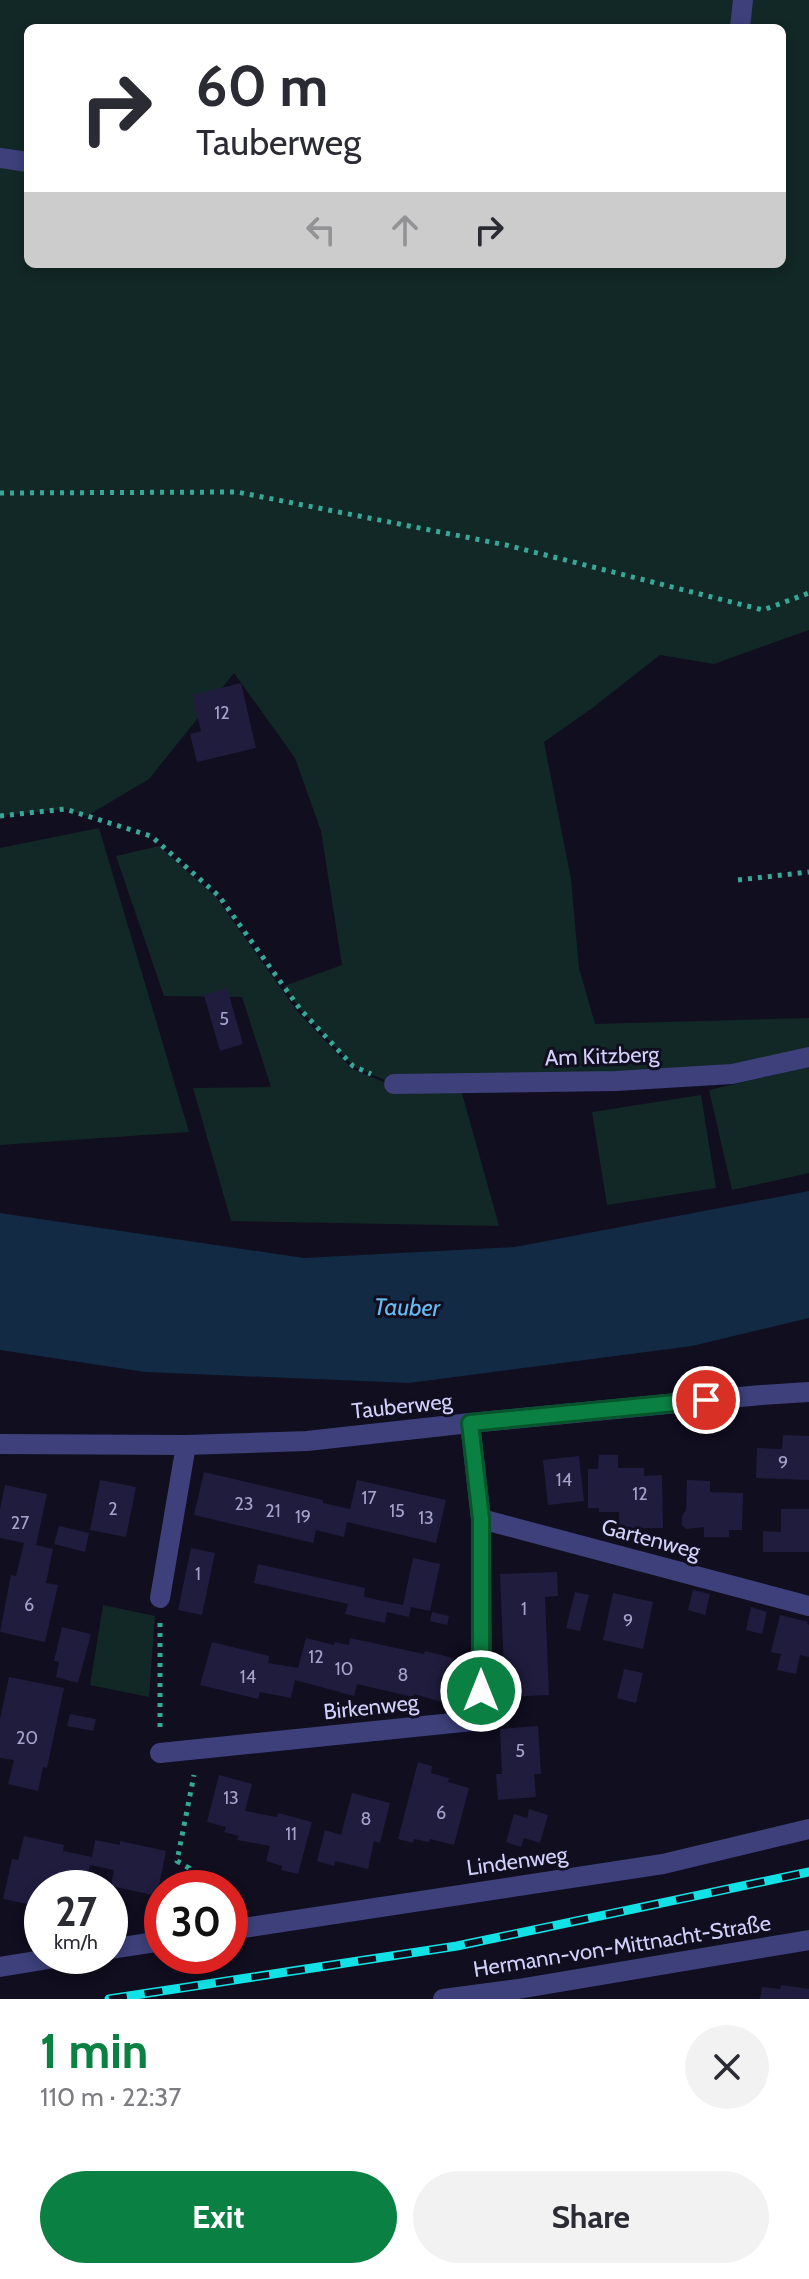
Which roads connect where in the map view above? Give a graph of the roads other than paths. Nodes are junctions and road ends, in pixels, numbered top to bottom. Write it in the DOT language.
graph roads {
  1 [pos="743,0"];
  2 [pos="740,24"];
  3 [pos="0,158"];
  4 [pos="24,161"];
  5 [pos="809,1057"];
  6 [pos="394,1084"];
  7 [pos="809,1392"];
  8 [pos="470,1423"];
  9 [pos="0,1444"];
  10 [pos="186,1445"];
  11 [pos="481,1519"];
  12 [pos="160,1598"];
  13 [pos="809,1606"];
  14 [pos="160,1753"];
  15 [pos="809,1829"];
  16 [pos="248,1927"];
  17 [pos="809,1940"];
  18 [pos="24,1963"];
  19 [pos="0,1967"];
  20 [pos="518,1994"];
  21 [pos="443,1999"];
  1 -- 2 [label="street"];
  3 -- 4 [label="street"];
  5 -- 6 [label="street, Am Kitzberg"];
  7 -- 8 [label="street, Tauberweg"];
  8 -- 10 [label="street, Tauberweg"];
  8 -- 11 [label="street, Birkenweg"];
  9 -- 10 [label="street, Tauberweg"];
  10 -- 12 [label="street"];
  11 -- 13 [label="street, Gartenweg"];
  11 -- 14 [label="street, Birkenweg"];
  15 -- 16 [label="street, Lindenweg"];
  17 -- 20 [label="street, Hermann-von-Mittnacht-Straße"];
  18 -- 19 [label="street"];
  20 -- 21 [label="street, Hermann-von-Mittnacht-Straße"];
}
